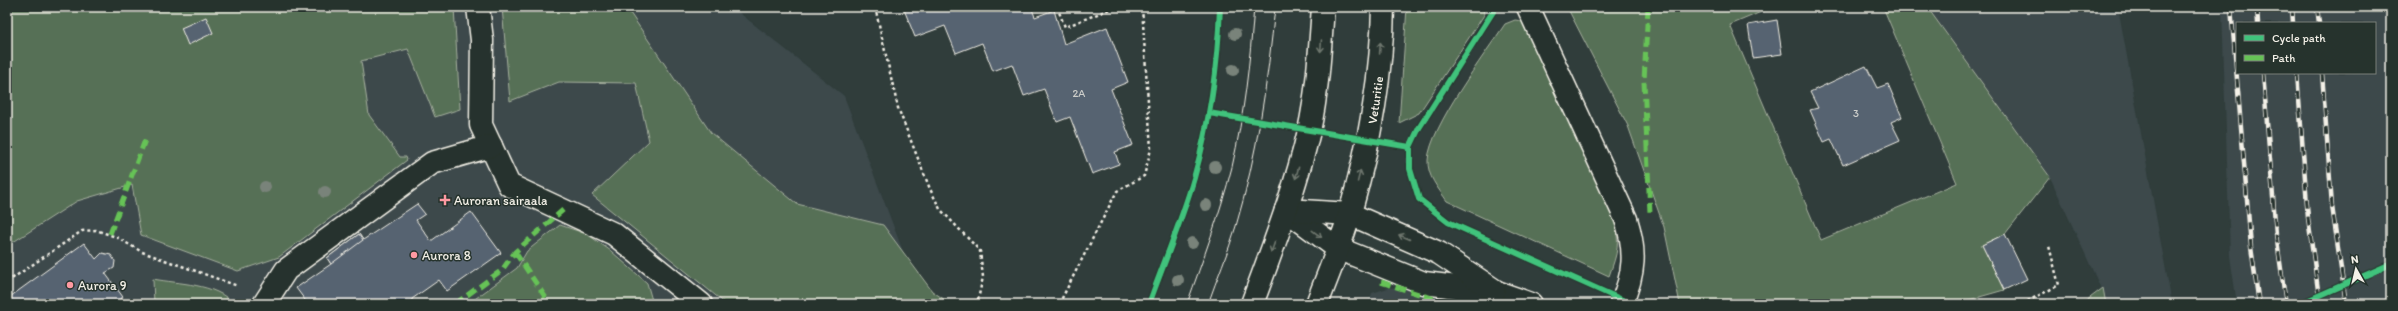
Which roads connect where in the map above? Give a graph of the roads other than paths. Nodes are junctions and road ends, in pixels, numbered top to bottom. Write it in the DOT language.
graph roads {
  1 [pos="478,7"];
  2 [pos="1323,7"];
  3 [pos="1383,7"];
  4 [pos="1528,7"];
  5 [pos="491,146"];
  6 [pos="1286,210"];
  7 [pos="1350,214"];
  8 [pos="1337,248"];
  9 [pos="1497,292"];
  10 [pos="265,300"];
  11 [pos="701,304"];
  12 [pos="1252,304"];
  13 [pos="1317,304"];
  14 [pos="1531,304"];
  15 [pos="1621,304"];
  1 -- 5 [label="main road"];
  2 -- 6 [label="main road, one-way"];
  7 -- 3 [label="main road, Veturitie, one-way"];
  4 -- 15 [label="main road"];
  5 -- 10 [label="main road"];
  5 -- 11 [label="main road"];
  6 -- 7 [label="main road"];
  6 -- 8 [label="main road, one-way"];
  6 -- 12 [label="main road, one-way"];
  7 -- 8 [label="main road, Veturitie"];
  9 -- 7 [label="main road, one-way"];
  8 -- 9 [label="main road"];
  8 -- 13 [label="main road, Veturitie"];
  9 -- 14 [label="main road"];
}
